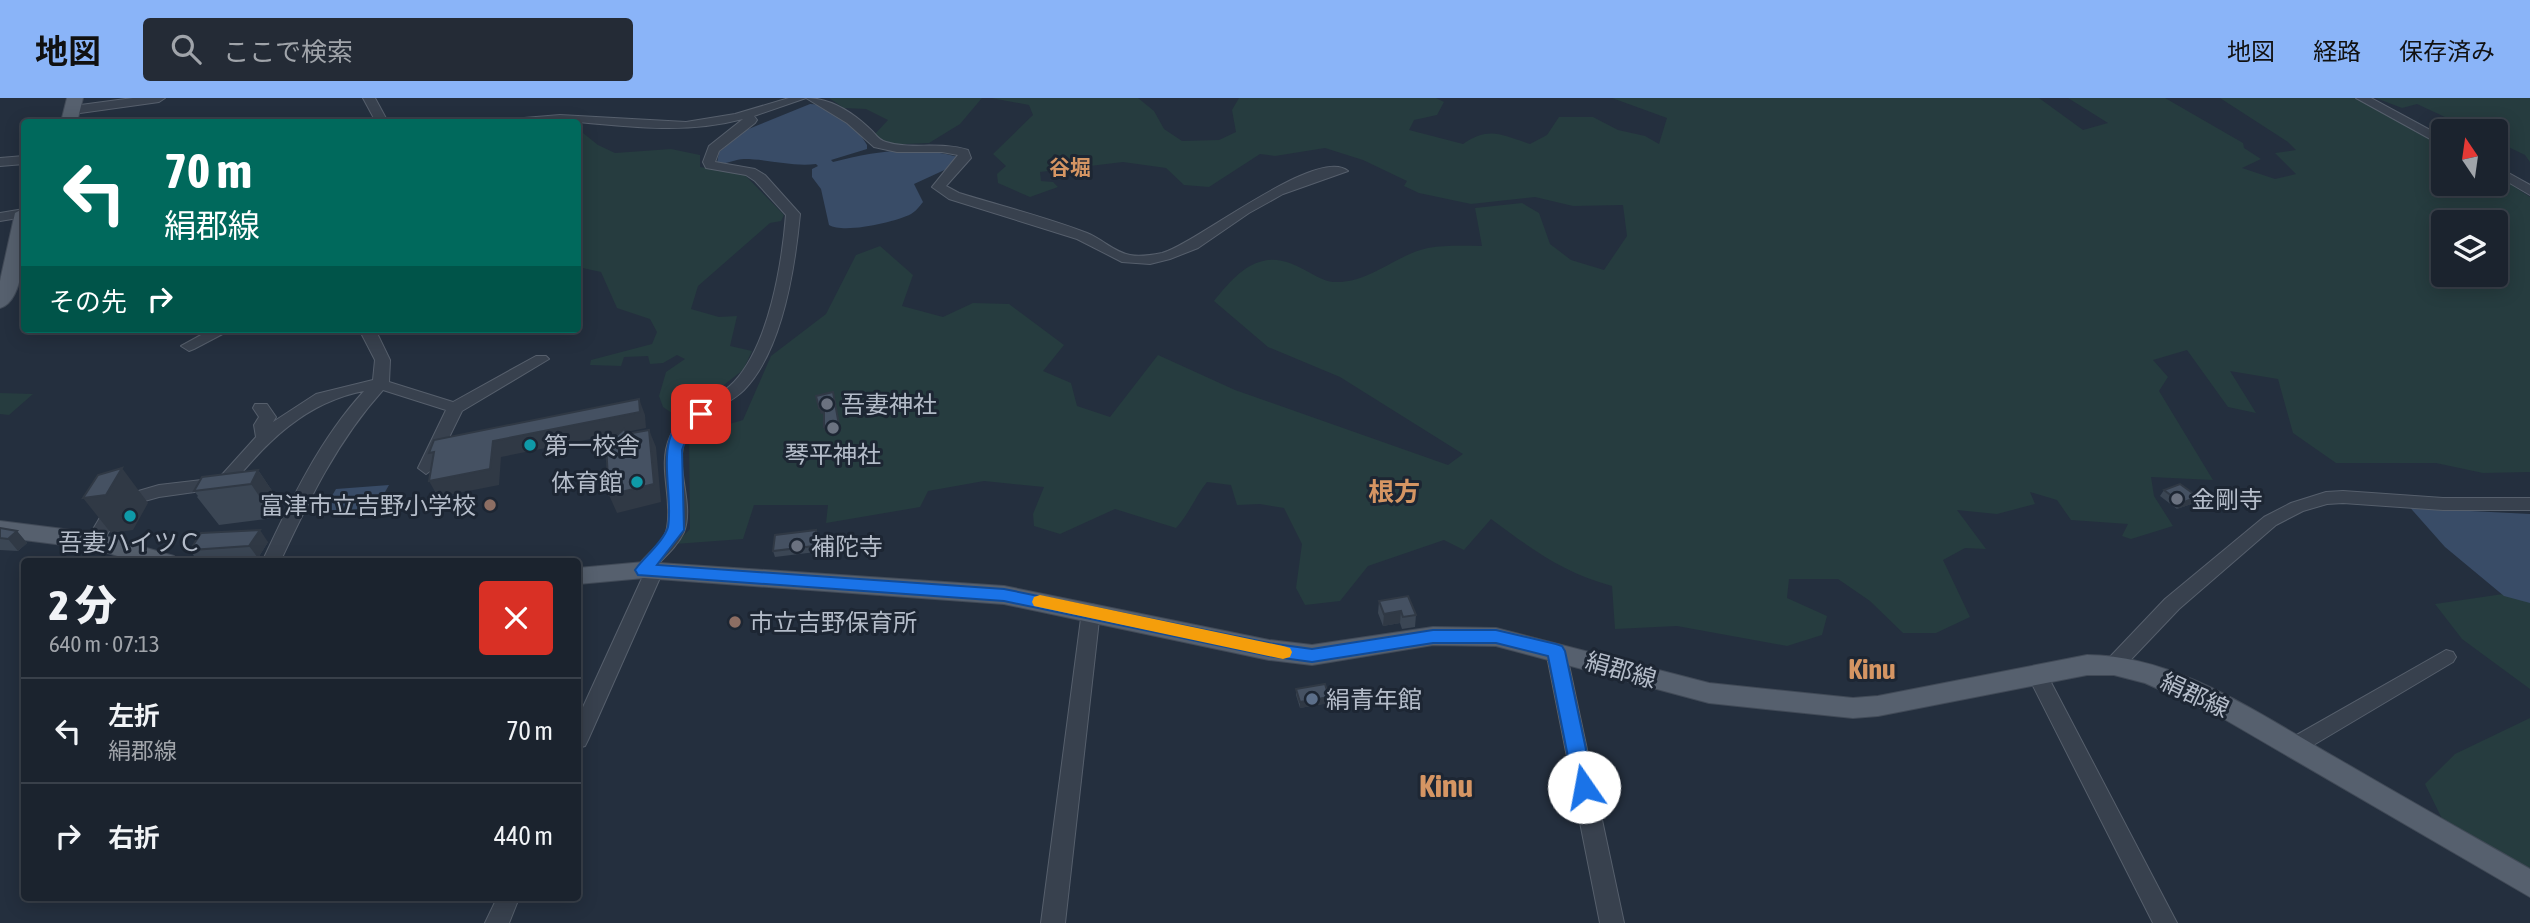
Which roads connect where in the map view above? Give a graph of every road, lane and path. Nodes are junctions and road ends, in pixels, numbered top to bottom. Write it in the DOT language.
graph roads {
  1 [pos="159,98"];
  2 [pos="369,98"];
  3 [pos="800,98"];
  4 [pos="812,98"];
  5 [pos="2362,98"];
  6 [pos="72,110"];
  7 [pos="747,116"];
  8 [pos="380,119"];
  9 [pos="581,120"];
  10 [pos="2431,135"];
  11 [pos="21,160"];
  12 [pos="0,162"];
  13 [pos="1342,171"];
  14 [pos="2508,177"];
  15 [pos="2530,191"];
  16 [pos="21,214"];
  17 [pos="0,217"];
  18 [pos="19,253"];
  19 [pos="0,302"];
  20 [pos="216,333"];
  21 [pos="370,333"];
  22 [pos="189,346"];
  23 [pos="541,359"];
  24 [pos="380,384"];
  25 [pos="261,408"];
  26 [pos="456,408"];
  27 [pos="268,434"];
  28 [pos="426,468"];
  29 [pos="2530,504"];
  30 [pos="0,529"];
  31 [pos="95,541"];
  32 [pos="152,558"];
  33 [pos="273,558"];
  34 [pos="649,571"];
  35 [pos="581,576"];
  36 [pos="1091,611"];
  37 [pos="1556,651"];
  38 [pos="2446,657"];
  39 [pos="2114,665"];
  40 [pos="2037,674"];
  41 [pos="581,733"];
  42 [pos="2293,747"];
  43 [pos="2530,884"];
  44 [pos="507,901"];
  45 [pos="497,923"];
  46 [pos="1053,923"];
  47 [pos="1612,923"];
  48 [pos="2165,923"];
  1 -- 6 [label="street"];
  2 -- 8 [label="street"];
  3 -- 7 [label="street"];
  4 -- 13 [label="street"];
  5 -- 10 [label="street"];
  7 -- 9 [label="street"];
  7 -- 34 [label="street"];
  11 -- 12 [label="street"];
  14 -- 15 [label="street"];
  16 -- 17 [label="street"];
  18 -- 19 [label="main road"];
  20 -- 22 [label="street"];
  21 -- 24 [label="street"];
  23 -- 26 [label="street"];
  24 -- 26 [label="street"];
  24 -- 27 [label="street"];
  24 -- 33 [label="street"];
  25 -- 27 [label="street"];
  26 -- 28 [label="street"];
  27 -- 31 [label="street"];
  29 -- 39 [label="street"];
  30 -- 31 [label="main road"];
  31 -- 32 [label="main road"];
  34 -- 35 [label="main road, 絹郡線"];
  34 -- 36 [label="main road, 絹郡線"];
  34 -- 41 [label="street"];
  36 -- 37 [label="main road, 絹郡線"];
  36 -- 46 [label="street"];
  37 -- 40 [label="main road, 絹郡線"];
  37 -- 47 [label="street"];
  38 -- 42 [label="street"];
  39 -- 40 [label="main road, 絹郡線"];
  39 -- 42 [label="main road, 絹郡線"];
  40 -- 48 [label="street"];
  42 -- 43 [label="main road, 絹郡線"];
  44 -- 45 [label="street"];
}
